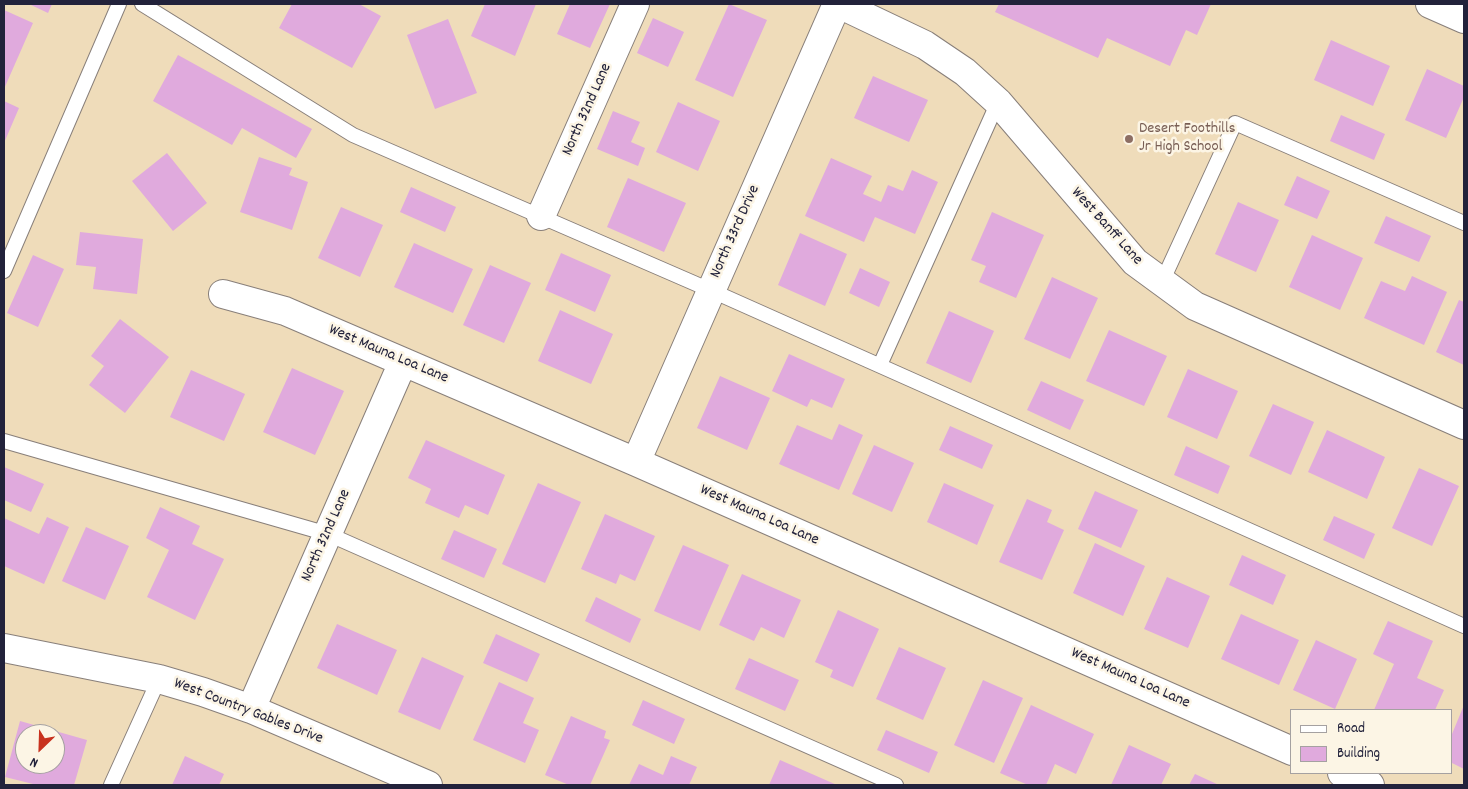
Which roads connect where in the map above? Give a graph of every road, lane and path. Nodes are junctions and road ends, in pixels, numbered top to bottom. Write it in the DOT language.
graph roads {
  1 [pos="119,4"];
  2 [pos="142,4"];
  3 [pos="635,4"];
  4 [pos="838,4"];
  5 [pos="1430,4"];
  6 [pos="1464,19"];
  7 [pos="998,102"];
  8 [pos="542,216"];
  9 [pos="1464,223"];
  10 [pos="4,271"];
  11 [pos="1162,282"];
  12 [pos="710,290"];
  13 [pos="223,294"];
  14 [pos="403,362"];
  15 [pos="880,365"];
  16 [pos="1464,425"];
  17 [pos="4,441"];
  18 [pos="636,462"];
  19 [pos="328,534"];
  20 [pos="1464,626"];
  21 [pos="4,648"];
  22 [pos="159,679"];
  23 [pos="251,709"];
  24 [pos="1290,750"];
  25 [pos="1344,774"];
  26 [pos="111,785"];
  27 [pos="428,785"];
  28 [pos="896,785"];
  29 [pos="1370,785"];
  1 -- 10 [label="lane"];
  2 -- 8 [label="lane"];
  3 -- 8 [label="street, North 32nd Lane"];
  4 -- 7 [label="street, West Banff Lane"];
  4 -- 12 [label="street, North 33rd Drive"];
  5 -- 6 [label="street"];
  7 -- 11 [label="street, West Banff Lane"];
  7 -- 15 [label="lane"];
  8 -- 12 [label="lane"];
  9 -- 11 [label="lane"];
  11 -- 16 [label="street, West Banff Lane"];
  12 -- 15 [label="lane"];
  12 -- 18 [label="street, North 33rd Drive"];
  13 -- 14 [label="street, West Mauna Loa Lane"];
  14 -- 18 [label="street, West Mauna Loa Lane"];
  14 -- 19 [label="street, North 32nd Lane"];
  15 -- 20 [label="lane"];
  17 -- 19 [label="lane"];
  18 -- 24 [label="street, West Mauna Loa Lane"];
  19 -- 23 [label="street, North 32nd Lane"];
  19 -- 28 [label="lane"];
  21 -- 22 [label="street, West Country Gables Drive"];
  22 -- 23 [label="street, West Country Gables Drive"];
  22 -- 26 [label="lane"];
  23 -- 27 [label="street, West Country Gables Drive"];
  25 -- 29 [label="street"];
}
